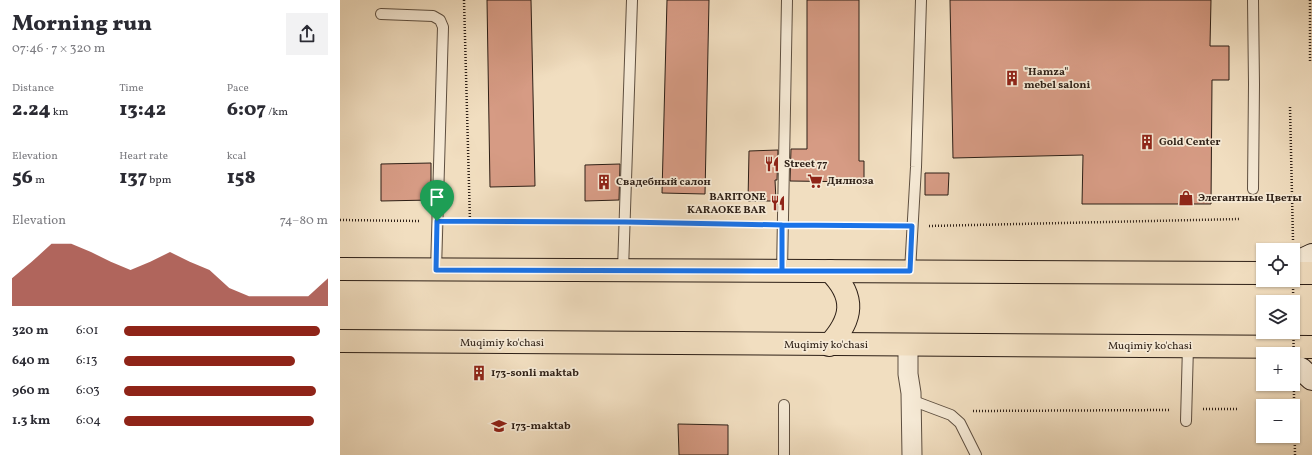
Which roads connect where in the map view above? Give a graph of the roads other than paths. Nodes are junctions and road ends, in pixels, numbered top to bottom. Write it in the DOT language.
graph roads {
  1 [pos="632,0"];
  2 [pos="787,0"];
  3 [pos="921,0"];
  4 [pos="1252,0"];
  5 [pos="381,14"];
  6 [pos="1253,188"];
  7 [pos="1312,255"];
  8 [pos="1300,261"];
  9 [pos="340,269"];
  10 [pos="436,270"];
  11 [pos="623,270"];
  12 [pos="782,271"];
  13 [pos="830,271"];
  14 [pos="910,271"];
  15 [pos="1256,273"];
  16 [pos="1300,273"];
  17 [pos="1312,273"];
  18 [pos="340,342"];
  19 [pos="829,345"];
  20 [pos="908,345"];
  21 [pos="1188,346"];
  22 [pos="1226,346"];
  23 [pos="1312,347"];
  24 [pos="1256,352"];
  25 [pos="1300,368"];
  26 [pos="1312,379"];
  27 [pos="911,400"];
  28 [pos="784,405"];
  29 [pos="1186,421"];
  30 [pos="784,455"];
  31 [pos="912,455"];
  32 [pos="976,455"];
  1 -- 11 [label="lane"];
  2 -- 12 [label="lane"];
  3 -- 14 [label="lane"];
  4 -- 6 [label="lane"];
  5 -- 10 [label="lane"];
  7 -- 8 [label="street"];
  9 -- 10 [label="main road"];
  10 -- 11 [label="main road"];
  11 -- 12 [label="main road"];
  12 -- 13 [label="main road"];
  13 -- 14 [label="main road"];
  13 -- 19 [label="main road"];
  14 -- 15 [label="main road"];
  16 -- 17 [label="main road"];
  18 -- 19 [label="main road, Muqimiy ko'chasi"];
  19 -- 20 [label="main road, Muqimiy ko'chasi"];
  20 -- 21 [label="main road, Muqimiy ko'chasi"];
  20 -- 27 [label="street"];
  21 -- 22 [label="main road, Muqimiy ko'chasi"];
  21 -- 29 [label="lane"];
  22 -- 23 [label="main road, Muqimiy ko'chasi"];
  22 -- 24 [label="street"];
  25 -- 26 [label="street"];
  27 -- 31 [label="street"];
  27 -- 32 [label="lane"];
  28 -- 30 [label="lane"];
}
